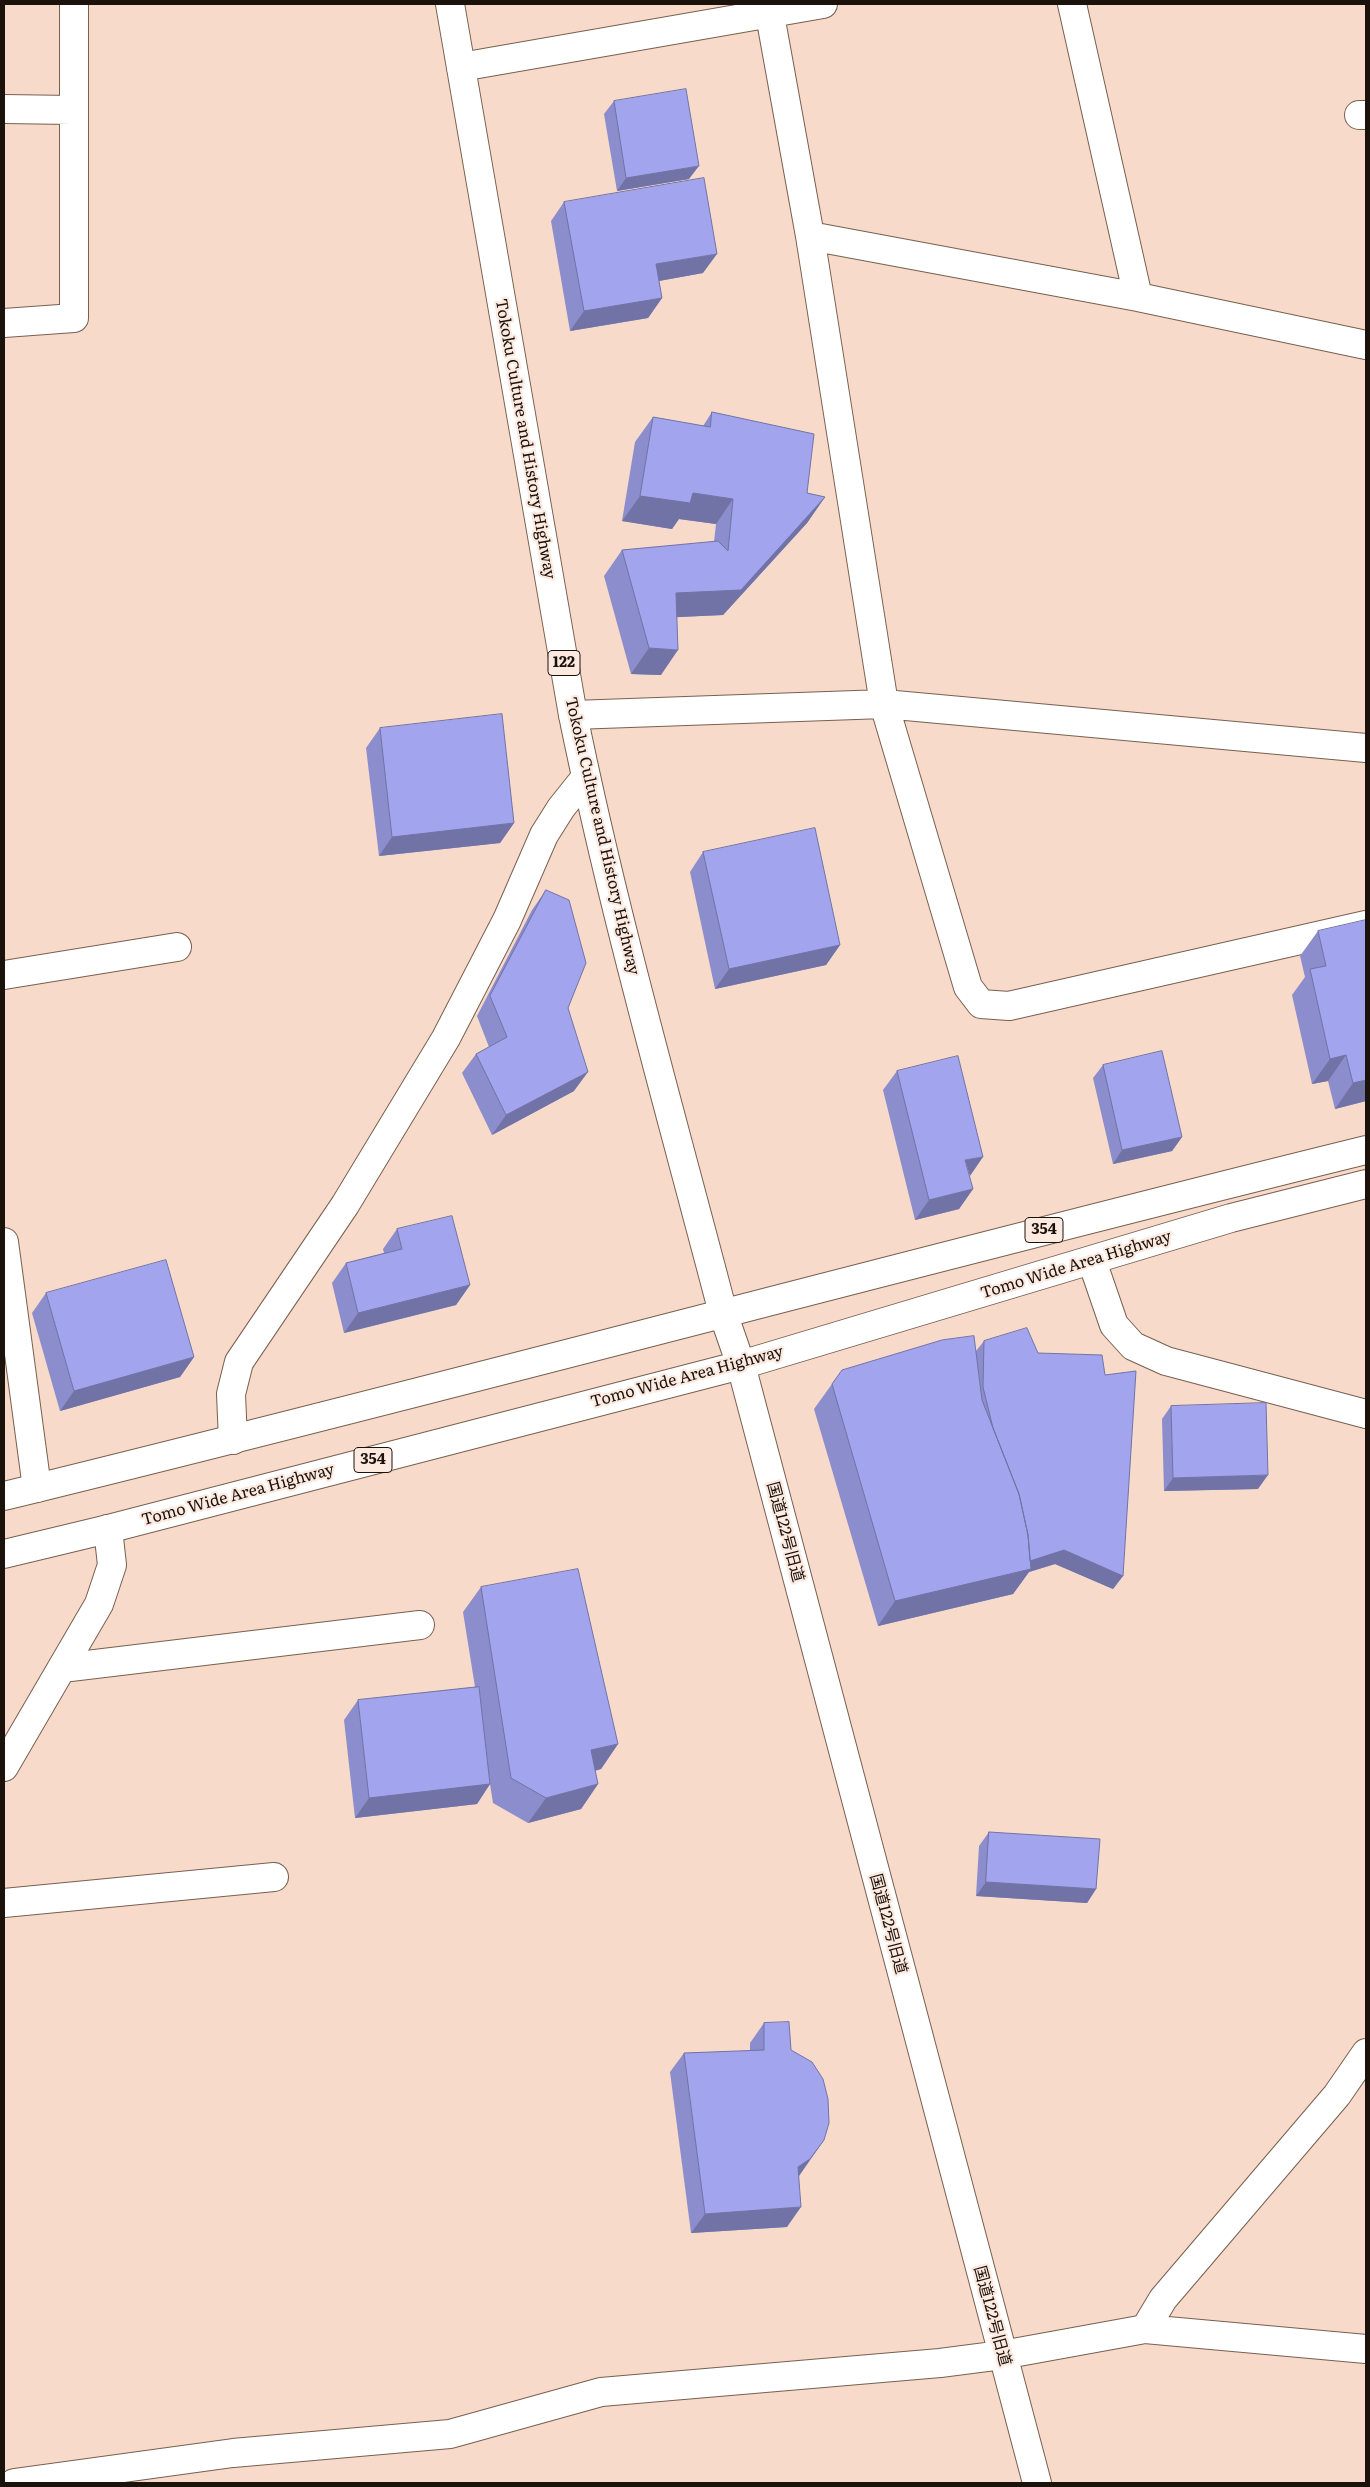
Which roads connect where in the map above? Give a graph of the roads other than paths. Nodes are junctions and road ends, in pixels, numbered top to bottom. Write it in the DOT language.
graph roads {
  1 [pos="74,4"];
  2 [pos="450,4"];
  3 [pos="823,4"];
  4 [pos="1072,4"];
  5 [pos="769,8"];
  6 [pos="461,67"];
  7 [pos="4,109"];
  8 [pos="72,110"];
  9 [pos="810,236"];
  10 [pos="1138,297"];
  11 [pos="4,323"];
  12 [pos="1366,346"];
  13 [pos="884,704"];
  14 [pos="573,715"];
  15 [pos="1366,748"];
  16 [pos="586,778"];
  17 [pos="1366,925"];
  18 [pos="177,947"];
  19 [pos="4,975"];
  20 [pos="1366,1150"];
  21 [pos="1366,1184"];
  22 [pos="4,1242"];
  23 [pos="1092,1261"];
  24 [pos="723,1313"];
  25 [pos="741,1364"];
  26 [pos="1366,1414"];
  27 [pos="233,1440"];
  28 [pos="37,1488"];
  29 [pos="4,1496"];
  30 [pos="108,1529"];
  31 [pos="4,1554"];
  32 [pos="420,1625"];
  33 [pos="62,1668"];
  34 [pos="4,1767"];
  35 [pos="274,1877"];
  36 [pos="4,1903"];
  37 [pos="1366,2053"];
  38 [pos="1145,2329"];
  39 [pos="1366,2349"];
  40 [pos="1002,2355"];
  41 [pos="14,2483"];
  42 [pos="1037,2483"];
  1 -- 8 [label="main road"];
  2 -- 6 [label="main road, Tokoku Culture and History Highway / 122"];
  3 -- 5 [label="main road"];
  4 -- 10 [label="main road"];
  5 -- 6 [label="main road"];
  5 -- 9 [label="main road"];
  6 -- 14 [label="main road, Tokoku Culture and History Highway / 122"];
  7 -- 8 [label="main road"];
  8 -- 11 [label="main road"];
  9 -- 10 [label="main road"];
  9 -- 13 [label="main road"];
  10 -- 12 [label="main road"];
  13 -- 14 [label="main road"];
  13 -- 15 [label="main road"];
  13 -- 17 [label="main road"];
  14 -- 16 [label="main road, Tokoku Culture and History Highway / 122"];
  16 -- 24 [label="main road, Tokoku Culture and History Highway / 122"];
  16 -- 27 [label="main road"];
  18 -- 19 [label="main road"];
  20 -- 24 [label="main road, 354"];
  21 -- 23 [label="main road, Tomo Wide Area Highway / 354"];
  22 -- 28 [label="main road"];
  23 -- 25 [label="main road, Tomo Wide Area Highway / 354"];
  23 -- 26 [label="main road"];
  24 -- 25 [label="main road, Tokoku Culture and History Highway / 122"];
  24 -- 27 [label="main road, 354"];
  25 -- 30 [label="main road, Tomo Wide Area Highway / 354"];
  25 -- 40 [label="main road, 国道122号旧道"];
  27 -- 28 [label="main road, 354"];
  28 -- 29 [label="main road, 354"];
  30 -- 31 [label="main road, Tomo Wide Area Highway / 354"];
  30 -- 33 [label="main road"];
  32 -- 33 [label="main road"];
  33 -- 34 [label="main road"];
  35 -- 36 [label="main road"];
  37 -- 38 [label="main road"];
  38 -- 39 [label="main road"];
  38 -- 40 [label="main road"];
  40 -- 41 [label="main road"];
  40 -- 42 [label="main road, 国道122号旧道"];
}
